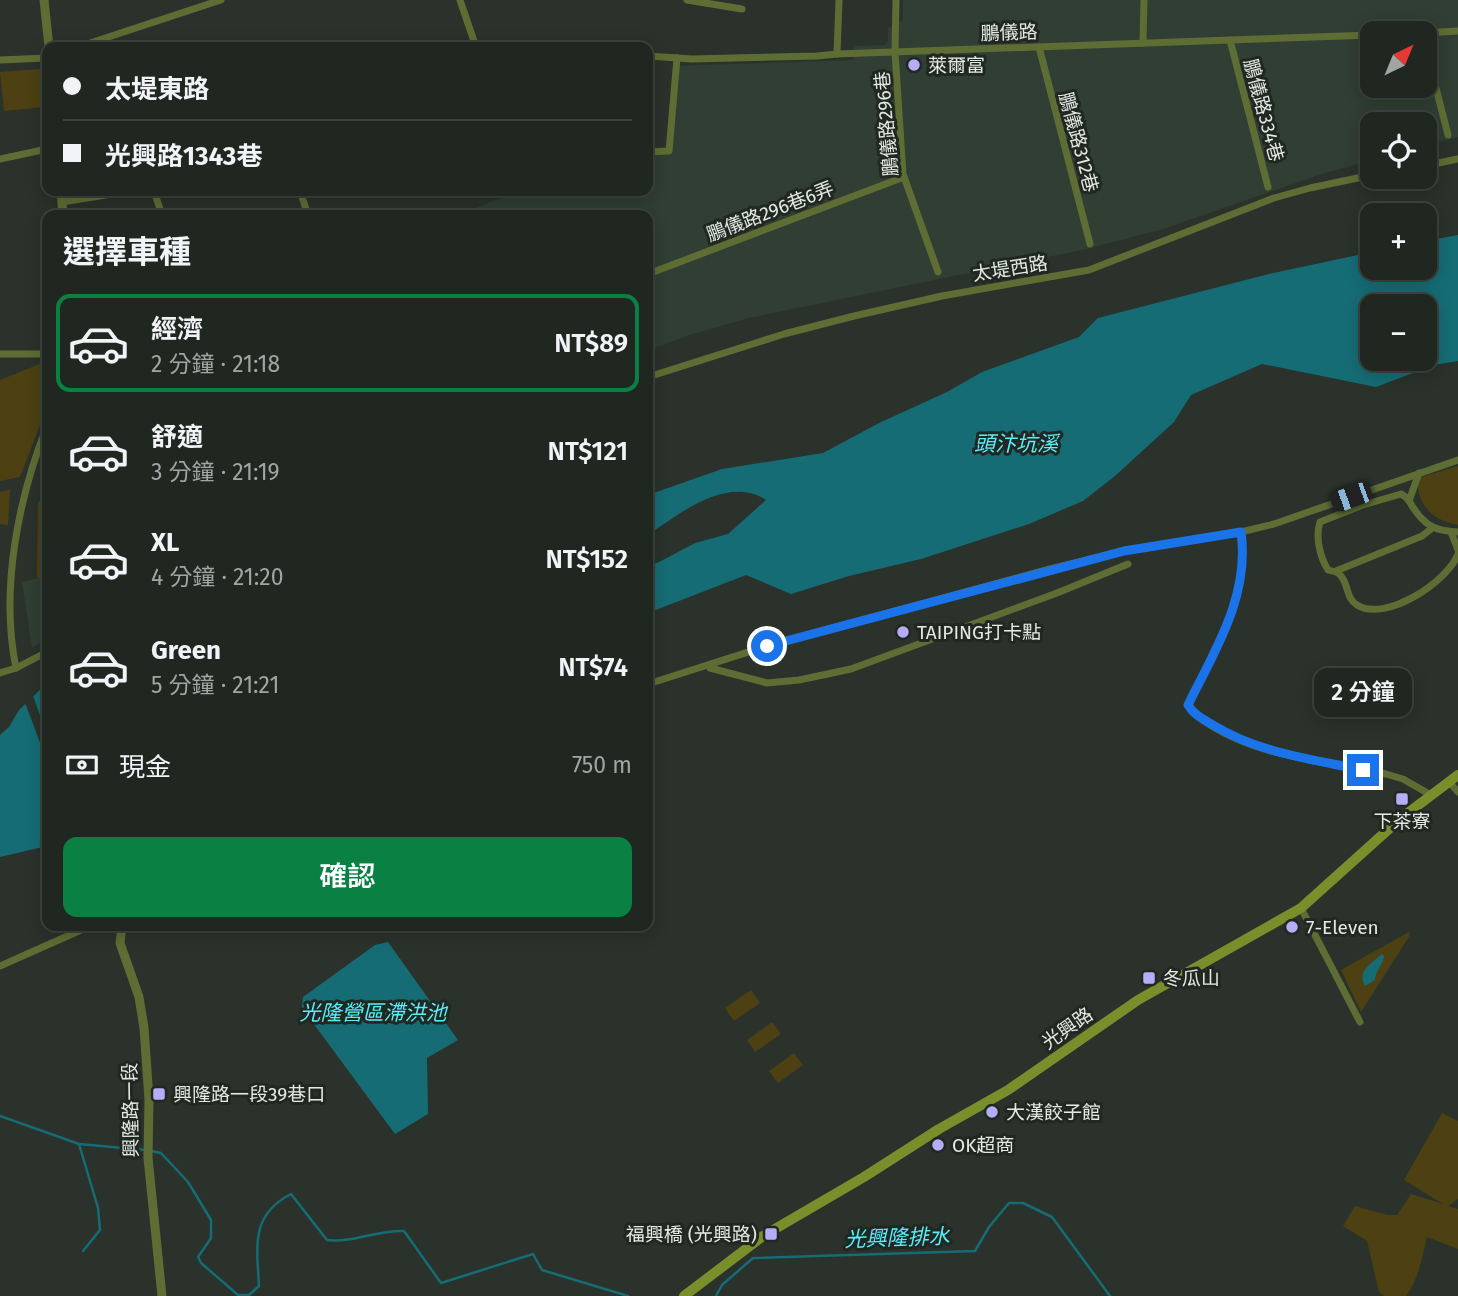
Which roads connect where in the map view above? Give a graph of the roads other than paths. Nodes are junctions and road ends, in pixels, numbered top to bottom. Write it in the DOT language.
graph roads {
  1 [pos="44,0"];
  2 [pos="221,0"];
  3 [pos="460,0"];
  4 [pos="687,0"];
  5 [pos="839,0"];
  6 [pos="896,0"];
  7 [pos="1144,0"];
  8 [pos="742,9"];
  9 [pos="1458,31"];
  10 [pos="1437,32"];
  11 [pos="1360,35"];
  12 [pos="1230,40"];
  13 [pos="48,42"];
  14 [pos="93,42"];
  15 [pos="473,42"];
  16 [pos="1143,43"];
  17 [pos="1039,47"];
  18 [pos="895,52"];
  19 [pos="837,54"];
  20 [pos="653,56"];
  21 [pos="42,58"];
  22 [pos="677,58"];
  23 [pos="0,60"];
  24 [pos="1437,92"];
  25 [pos="1448,135"];
  26 [pos="42,150"];
  27 [pos="653,152"];
  28 [pos="0,159"];
  29 [pos="1458,159"];
  30 [pos="1437,163"];
  31 [pos="904,177"];
  32 [pos="1360,177"];
  33 [pos="1268,187"];
  34 [pos="61,196"];
  35 [pos="99,196"];
  36 [pos="62,202"];
  37 [pos="63,210"];
  38 [pos="1090,244"];
  39 [pos="653,272"];
  40 [pos="937,272"];
  41 [pos="0,354"];
  42 [pos="42,354"];
  43 [pos="653,375"];
  44 [pos="42,439"];
  45 [pos="1458,460"];
  46 [pos="1418,477"];
  47 [pos="1409,501"];
  48 [pos="1432,530"];
  49 [pos="1241,532"];
  50 [pos="1454,532"];
  51 [pos="1458,552"];
  52 [pos="1128,564"];
  53 [pos="1336,571"];
  54 [pos="42,655"];
  55 [pos="16,668"];
  56 [pos="710,668"];
  57 [pos="0,673"];
  58 [pos="653,682"];
  59 [pos="1453,778"];
  60 [pos="1458,792"];
  61 [pos="1431,795"];
  62 [pos="1301,908"];
  63 [pos="79,931"];
  64 [pos="121,931"];
  65 [pos="0,966"];
  66 [pos="1360,1022"];
  67 [pos="162,1296"];
  68 [pos="684,1296"];
  1 -- 13 [label="street"];
  2 -- 14 [label="street"];
  3 -- 15 [label="street"];
  4 -- 8 [label="street"];
  5 -- 19 [label="street"];
  6 -- 18 [label="street, 鵬儀路296巷"];
  7 -- 16 [label="street"];
  9 -- 10 [label="street"];
  11 -- 12 [label="street, 鵬儀路"];
  12 -- 16 [label="street, 鵬儀路"];
  12 -- 33 [label="street, 鵬儀路334巷"];
  16 -- 17 [label="street, 鵬儀路"];
  17 -- 18 [label="street, 鵬儀路"];
  17 -- 38 [label="street, 鵬儀路312巷"];
  18 -- 19 [label="street, 鵬儀路"];
  18 -- 31 [label="street, 鵬儀路296巷"];
  19 -- 22 [label="street, 鵬儀路"];
  20 -- 22 [label="street, 鵬儀路"];
  21 -- 23 [label="street"];
  22 -- 27 [label="street"];
  24 -- 25 [label="street"];
  26 -- 28 [label="street"];
  29 -- 30 [label="street"];
  31 -- 39 [label="street, 鵬儀路296巷6弄"];
  31 -- 40 [label="street, 鵬儀路296巷"];
  32 -- 43 [label="street, 太堤西路"];
  34 -- 36 [label="street"];
  35 -- 36 [label="street"];
  36 -- 37 [label="street"];
  41 -- 42 [label="street"];
  44 -- 55 [label="street"];
  45 -- 46 [label="street"];
  46 -- 47 [label="street"];
  46 -- 49 [label="street"];
  47 -- 48 [label="street"];
  47 -- 53 [label="street"];
  48 -- 50 [label="street"];
  48 -- 53 [label="street"];
  49 -- 58 [label="street"];
  49 -- 61 [label="street"];
  50 -- 51 [label="street"];
  51 -- 53 [label="street"];
  52 -- 56 [label="street"];
  54 -- 55 [label="street"];
  55 -- 57 [label="street"];
  59 -- 60 [label="street"];
  59 -- 61 [label="main road, 光興路"];
  61 -- 62 [label="main road, 光興路"];
  62 -- 66 [label="street"];
  62 -- 68 [label="main road, 光興路"];
  63 -- 65 [label="street"];
  64 -- 67 [label="street, 興隆路一段"];
}
